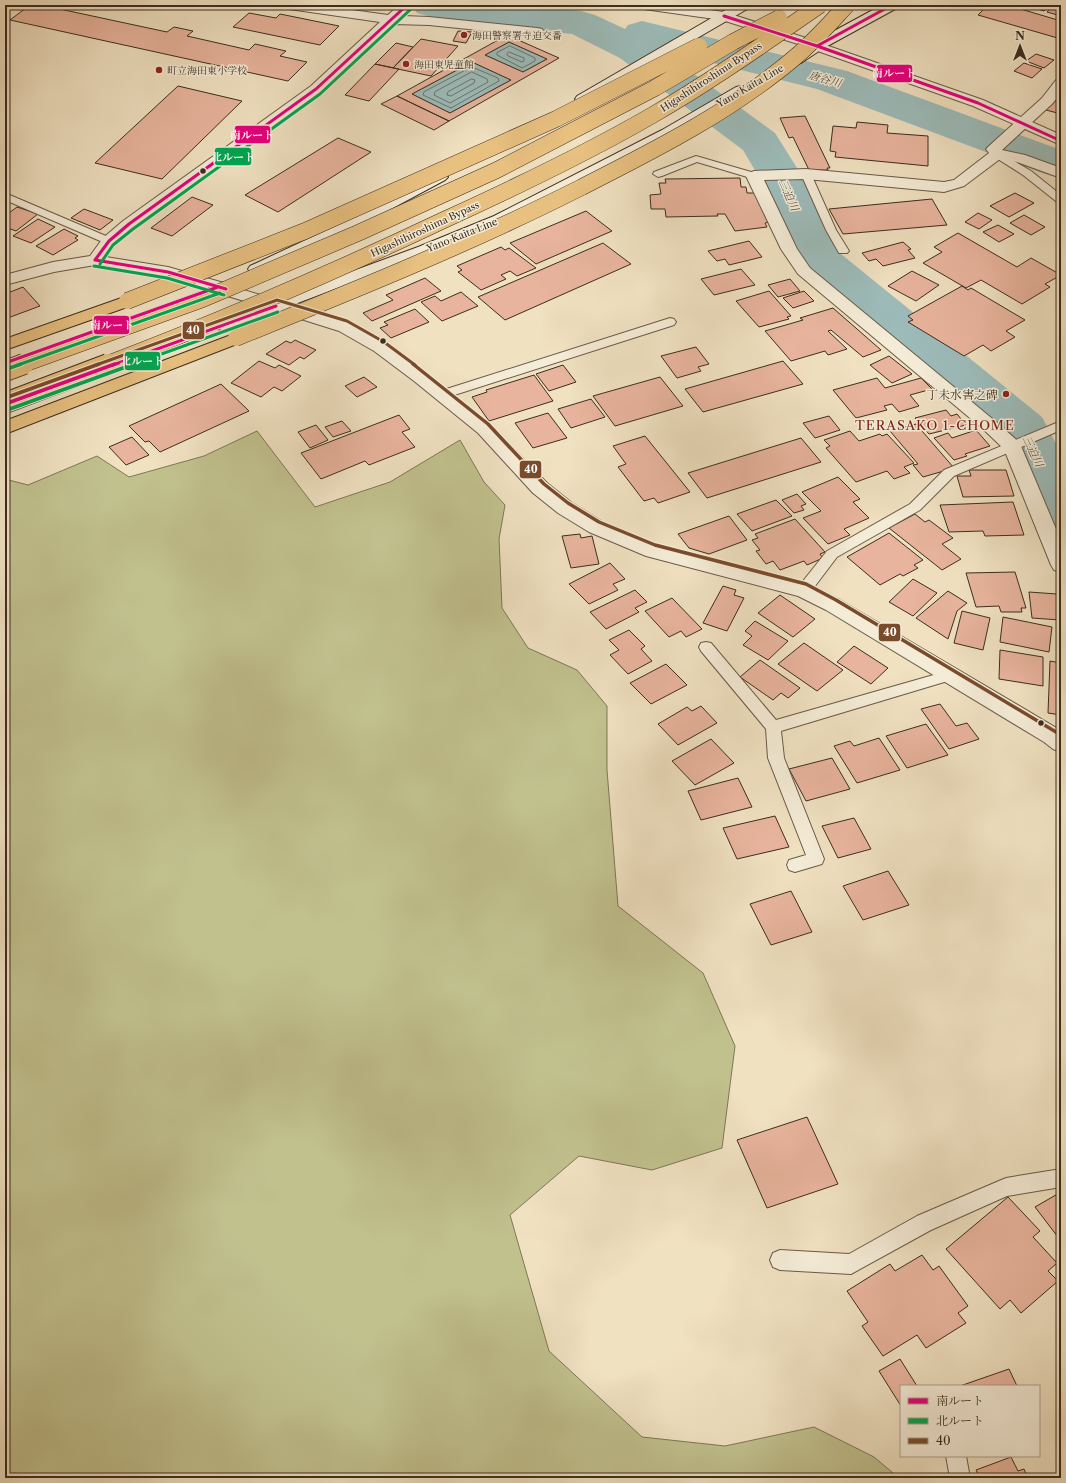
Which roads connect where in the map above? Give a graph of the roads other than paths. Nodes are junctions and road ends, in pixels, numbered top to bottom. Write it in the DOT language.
graph roads {
  1 [pos="289,5"];
  2 [pos="644,5"];
  3 [pos="744,5"];
  4 [pos="779,5"];
  5 [pos="803,5"];
  6 [pos="820,5"];
  7 [pos="847,5"];
  8 [pos="892,5"];
  9 [pos="399,12"];
  10 [pos="724,16"];
  11 [pos="537,32"];
  12 [pos="817,46"];
  13 [pos="1061,84"];
  14 [pos="1021,124"];
  15 [pos="1061,141"];
  16 [pos="996,151"];
  17 [pos="1061,173"];
  18 [pos="658,174"];
  19 [pos="799,174"];
  20 [pos="758,176"];
  21 [pos="6,199"];
  22 [pos="1061,200"];
  23 [pos="109,241"];
  24 [pos="843,251"];
  25 [pos="95,260"];
  26 [pos="5,280"];
  27 [pos="218,287"];
  28 [pos="276,306"];
  29 [pos="670,322"];
  30 [pos="5,345"];
  31 [pos="5,363"];
  32 [pos="5,371"];
  33 [pos="441,395"];
  34 [pos="5,404"];
  35 [pos="1061,425"];
  36 [pos="5,428"];
  37 [pos="1015,444"];
  38 [pos="1061,565"];
  39 [pos="804,590"];
  40 [pos="706,647"];
  41 [pos="951,675"];
  42 [pos="773,727"];
  43 [pos="1061,744"];
  44 [pos="795,865"];
  45 [pos="1061,1178"];
  46 [pos="780,1260"];
  47 [pos="956,1457"];
  48 [pos="960,1478"];
  1 -- 9 [label="street"];
  2 -- 10 [label="street"];
  3 -- 10 [label="street"];
  4 -- 30 [label="highway, bridge"];
  5 -- 32 [label="highway, Higashihiroshima Bypass, bridge"];
  6 -- 34 [label="highway, Higashihiroshima Bypass, bridge"];
  7 -- 36 [label="highway, bridge"];
  8 -- 12 [label="street, Yano Kaita Line"];
  9 -- 11 [label="street"];
  9 -- 23 [label="street"];
  10 -- 12 [label="street"];
  10 -- 27 [label="street"];
  12 -- 14 [label="street"];
  12 -- 28 [label="street, Yano Kaita Line, bridge"];
  13 -- 14 [label="street"];
  14 -- 15 [label="street"];
  14 -- 16 [label="street"];
  16 -- 17 [label="street"];
  16 -- 19 [label="street"];
  16 -- 22 [label="lane"];
  18 -- 20 [label="lane"];
  19 -- 20 [label="street"];
  19 -- 24 [label="lane"];
  20 -- 37 [label="street"];
  21 -- 23 [label="lane"];
  23 -- 25 [label="street"];
  25 -- 26 [label="street"];
  25 -- 27 [label="street"];
  27 -- 28 [label="street"];
  27 -- 31 [label="street"];
  28 -- 33 [label="street"];
  28 -- 34 [label="street, Yano Kaita Line"];
  29 -- 33 [label="lane"];
  33 -- 39 [label="street"];
  35 -- 37 [label="lane"];
  37 -- 38 [label="street"];
  37 -- 39 [label="lane"];
  39 -- 41 [label="street"];
  40 -- 42 [label="lane"];
  41 -- 42 [label="lane"];
  41 -- 43 [label="street"];
  42 -- 44 [label="lane"];
  45 -- 46 [label="lane"];
  47 -- 48 [label="lane"];
}
